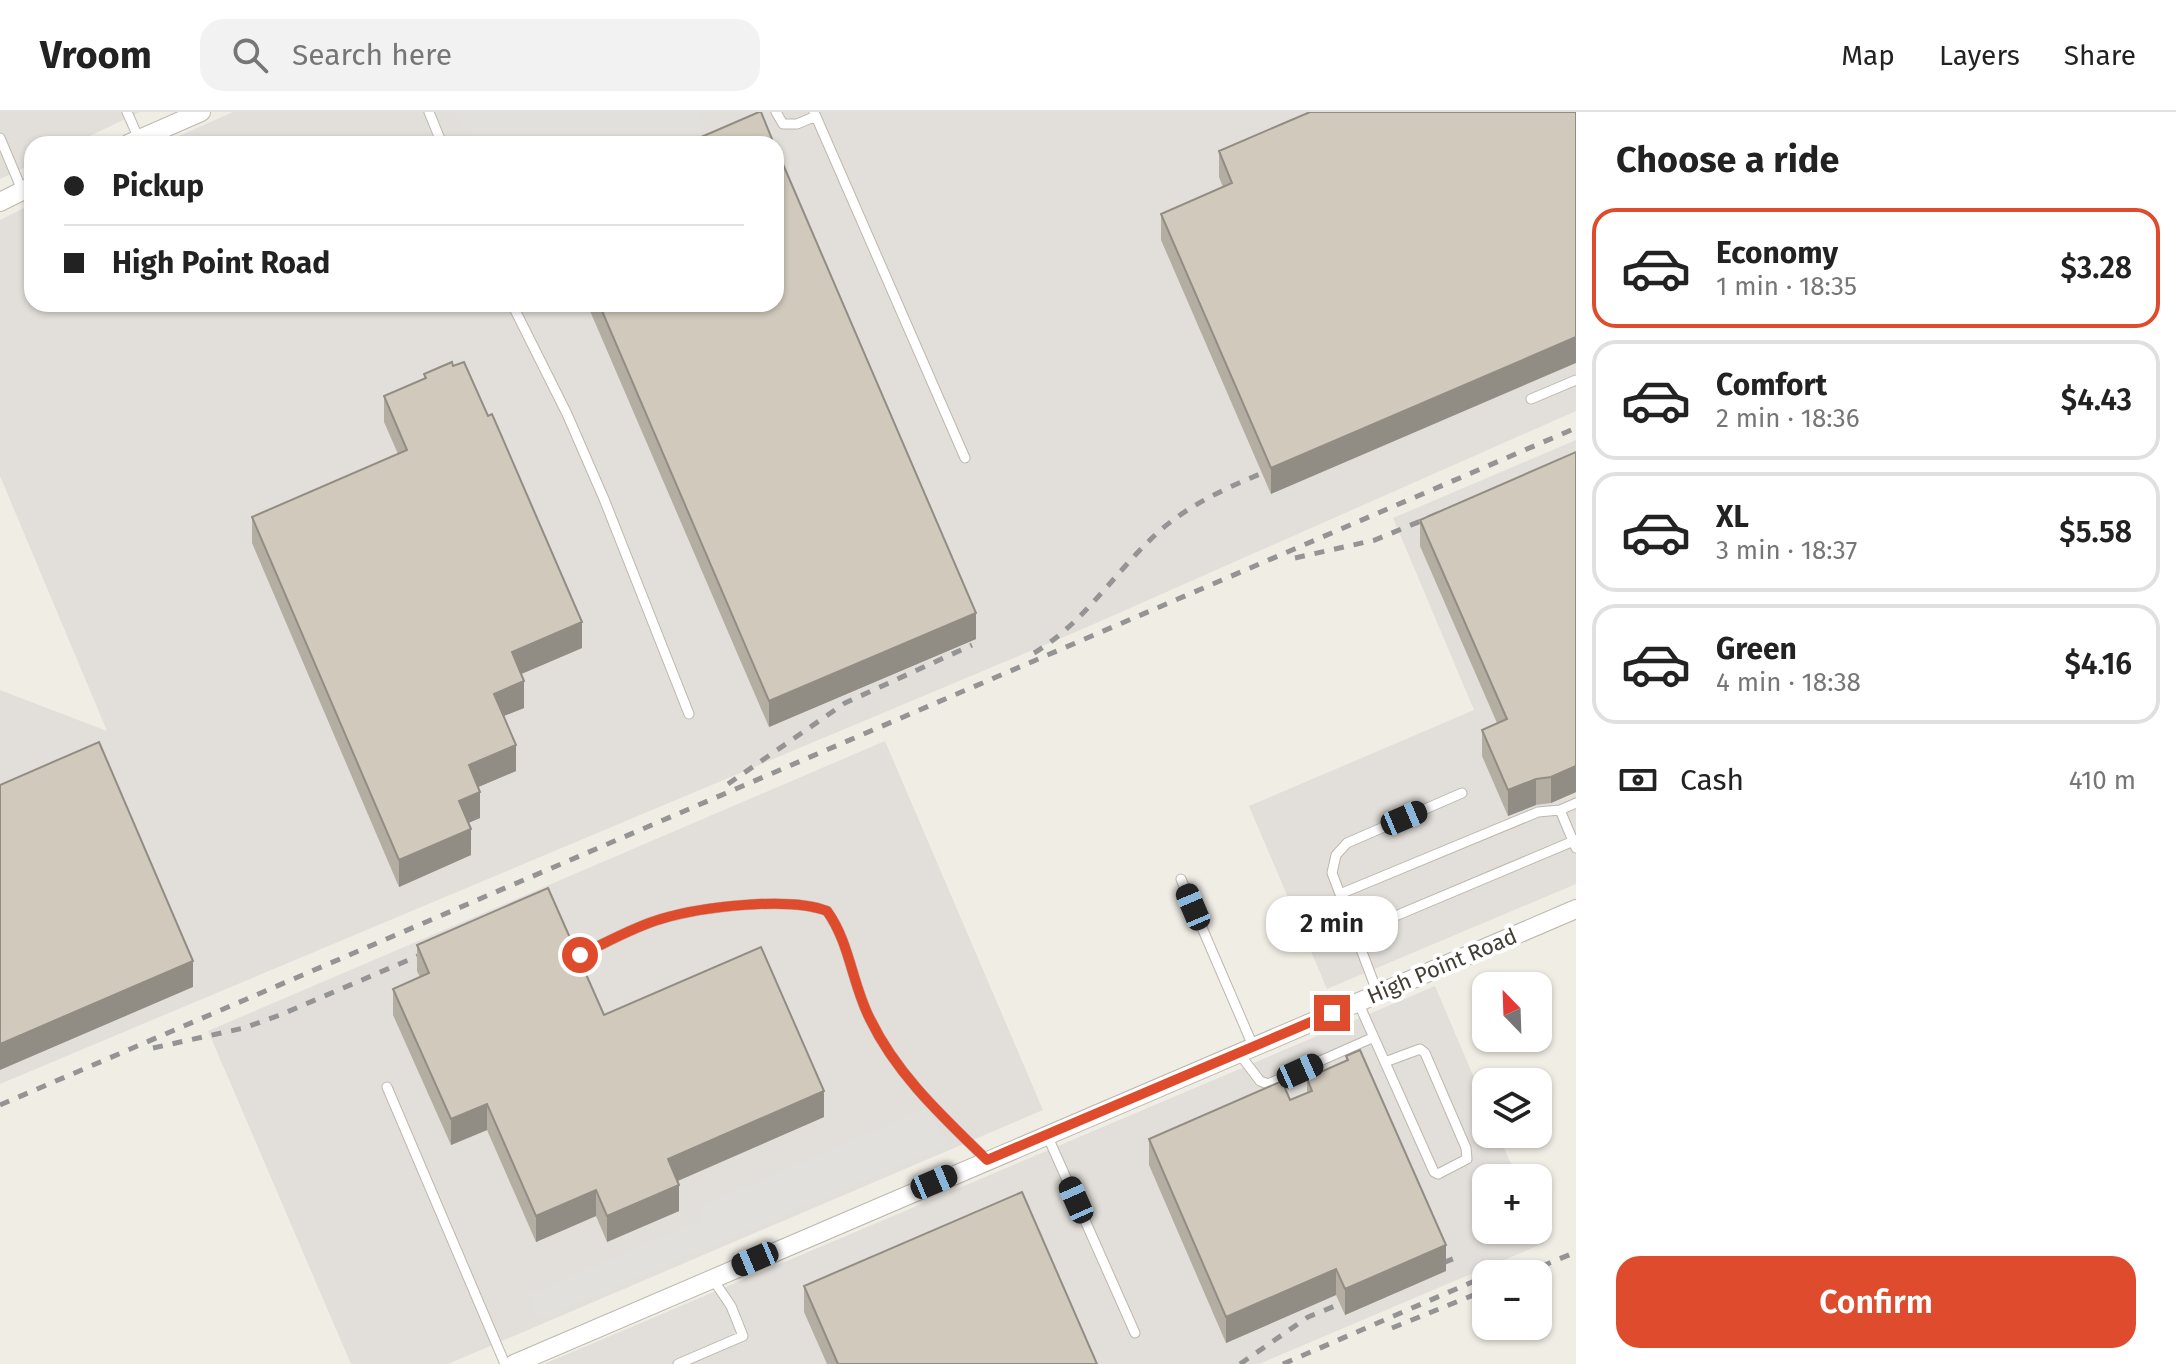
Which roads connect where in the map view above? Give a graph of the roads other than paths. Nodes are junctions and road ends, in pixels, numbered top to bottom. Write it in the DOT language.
graph roads {
  1 [pos="127,112"];
  2 [pos="201,112"];
  3 [pos="429,112"];
  4 [pos="776,112"];
  5 [pos="815,114"];
  6 [pos="132,136"];
  7 [pos="147,136"];
  8 [pos="439,136"];
  9 [pos="0,138"];
  10 [pos="24,182"];
  11 [pos="24,190"];
  12 [pos="0,202"];
  13 [pos="516,312"];
  14 [pos="1576,380"];
  15 [pos="1531,399"];
  16 [pos="965,458"];
  17 [pos="689,714"];
  18 [pos="1462,793"];
  19 [pos="1576,803"];
  20 [pos="1560,810"];
  21 [pos="1575,843"];
  22 [pos="1181,879"];
  23 [pos="1340,894"];
  24 [pos="1576,909"];
  25 [pos="1355,933"];
  26 [pos="580,955"];
  27 [pos="1378,994"];
  28 [pos="1358,1002"];
  29 [pos="1372,1038"];
  30 [pos="1245,1049"];
  31 [pos="1385,1062"];
  32 [pos="387,1087"];
  33 [pos="1047,1135"];
  34 [pos="987,1160"];
  35 [pos="712,1278"];
  36 [pos="1135,1333"];
  37 [pos="505,1364"];
  38 [pos="514,1364"];
  39 [pos="678,1364"];
  1 -- 6 [label="lane"];
  2 -- 7 [label="street"];
  3 -- 8 [label="lane"];
  4 -- 5 [label="lane"];
  5 -- 16 [label="lane"];
  9 -- 10 [label="lane"];
  11 -- 12 [label="street"];
  13 -- 17 [label="lane"];
  14 -- 15 [label="lane"];
  18 -- 23 [label="lane"];
  19 -- 20 [label="lane"];
  20 -- 21 [label="lane"];
  20 -- 23 [label="lane"];
  21 -- 25 [label="lane"];
  22 -- 30 [label="lane"];
  23 -- 25 [label="lane"];
  24 -- 27 [label="street, High Point Road"];
  25 -- 27 [label="lane"];
  26 -- 34 [label="lane"];
  27 -- 28 [label="street, High Point Road"];
  28 -- 29 [label="lane"];
  28 -- 30 [label="street, High Point Road"];
  29 -- 30 [label="lane"];
  29 -- 31 [label="lane"];
  30 -- 33 [label="street, High Point Road"];
  31 -- 31 [label="lane"];
  32 -- 37 [label="lane"];
  33 -- 34 [label="street, High Point Road"];
  33 -- 36 [label="lane"];
  34 -- 35 [label="street, High Point Road"];
  35 -- 38 [label="street, High Point Road"];
  35 -- 39 [label="lane"];
}
